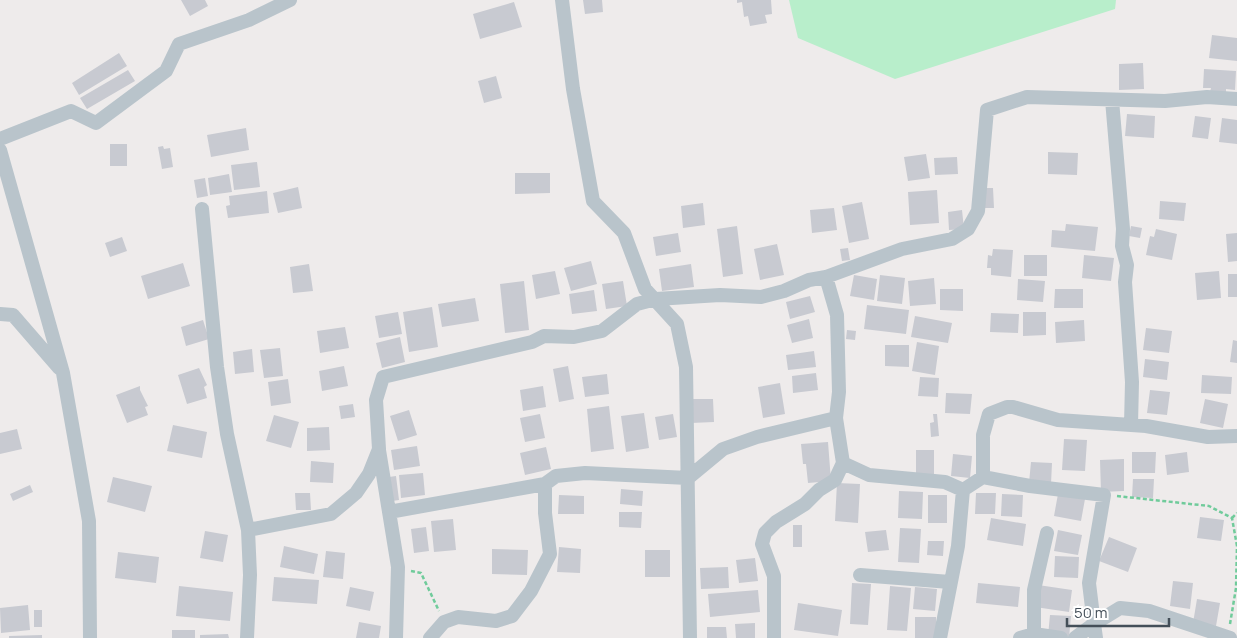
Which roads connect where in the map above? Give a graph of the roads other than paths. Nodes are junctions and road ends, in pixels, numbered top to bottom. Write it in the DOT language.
graph roads {
  1 [pos="290,0"];
  2 [pos="562,0"];
  3 [pos="1237,99"];
  4 [pos="1112,100"];
  5 [pos="0,140"];
  6 [pos="0,150"];
  7 [pos="202,209"];
  8 [pos="826,277"];
  9 [pos="656,299"];
  10 [pos="0,314"];
  11 [pos="63,373"];
  12 [pos="836,418"];
  13 [pos="1131,425"];
  14 [pos="1237,436"];
  15 [pos="379,450"];
  16 [pos="843,463"];
  17 [pos="983,477"];
  18 [pos="688,478"];
  19 [pos="546,484"];
  20 [pos="963,490"];
  21 [pos="389,512"];
  22 [pos="248,530"];
  23 [pos="1047,533"];
  24 [pos="860,575"];
  25 [pos="950,582"];
  26 [pos="1094,624"];
  27 [pos="1034,634"];
  28 [pos="90,638"];
  29 [pos="247,638"];
  30 [pos="396,638"];
  31 [pos="430,638"];
  32 [pos="690,638"];
  33 [pos="774,638"];
  34 [pos="940,638"];
  35 [pos="1020,638"];
  36 [pos="1061,638"];
  37 [pos="1075,638"];
  38 [pos="1096,638"];
  39 [pos="1229,638"];
  1 -- 5 [label="street"];
  2 -- 9 [label="street"];
  3 -- 4 [label="street"];
  4 -- 8 [label="street"];
  4 -- 13 [label="street"];
  6 -- 11 [label="street"];
  7 -- 22 [label="street"];
  8 -- 9 [label="street"];
  8 -- 12 [label="street"];
  9 -- 15 [label="street"];
  9 -- 18 [label="street"];
  10 -- 11 [label="street"];
  11 -- 28 [label="street"];
  12 -- 16 [label="street"];
  12 -- 18 [label="street"];
  13 -- 14 [label="street"];
  13 -- 17 [label="street"];
  15 -- 21 [label="street"];
  15 -- 22 [label="street"];
  16 -- 20 [label="street"];
  16 -- 33 [label="street"];
  17 -- 20 [label="street"];
  17 -- 26 [label="street"];
  18 -- 19 [label="street"];
  18 -- 32 [label="street"];
  19 -- 21 [label="street"];
  19 -- 31 [label="street"];
  20 -- 25 [label="street"];
  21 -- 30 [label="street"];
  22 -- 29 [label="street"];
  23 -- 27 [label="street"];
  24 -- 25 [label="street"];
  25 -- 34 [label="street"];
  26 -- 37 [label="street"];
  26 -- 38 [label="street"];
  26 -- 39 [label="street"];
  27 -- 35 [label="street"];
  27 -- 36 [label="street"];
}
